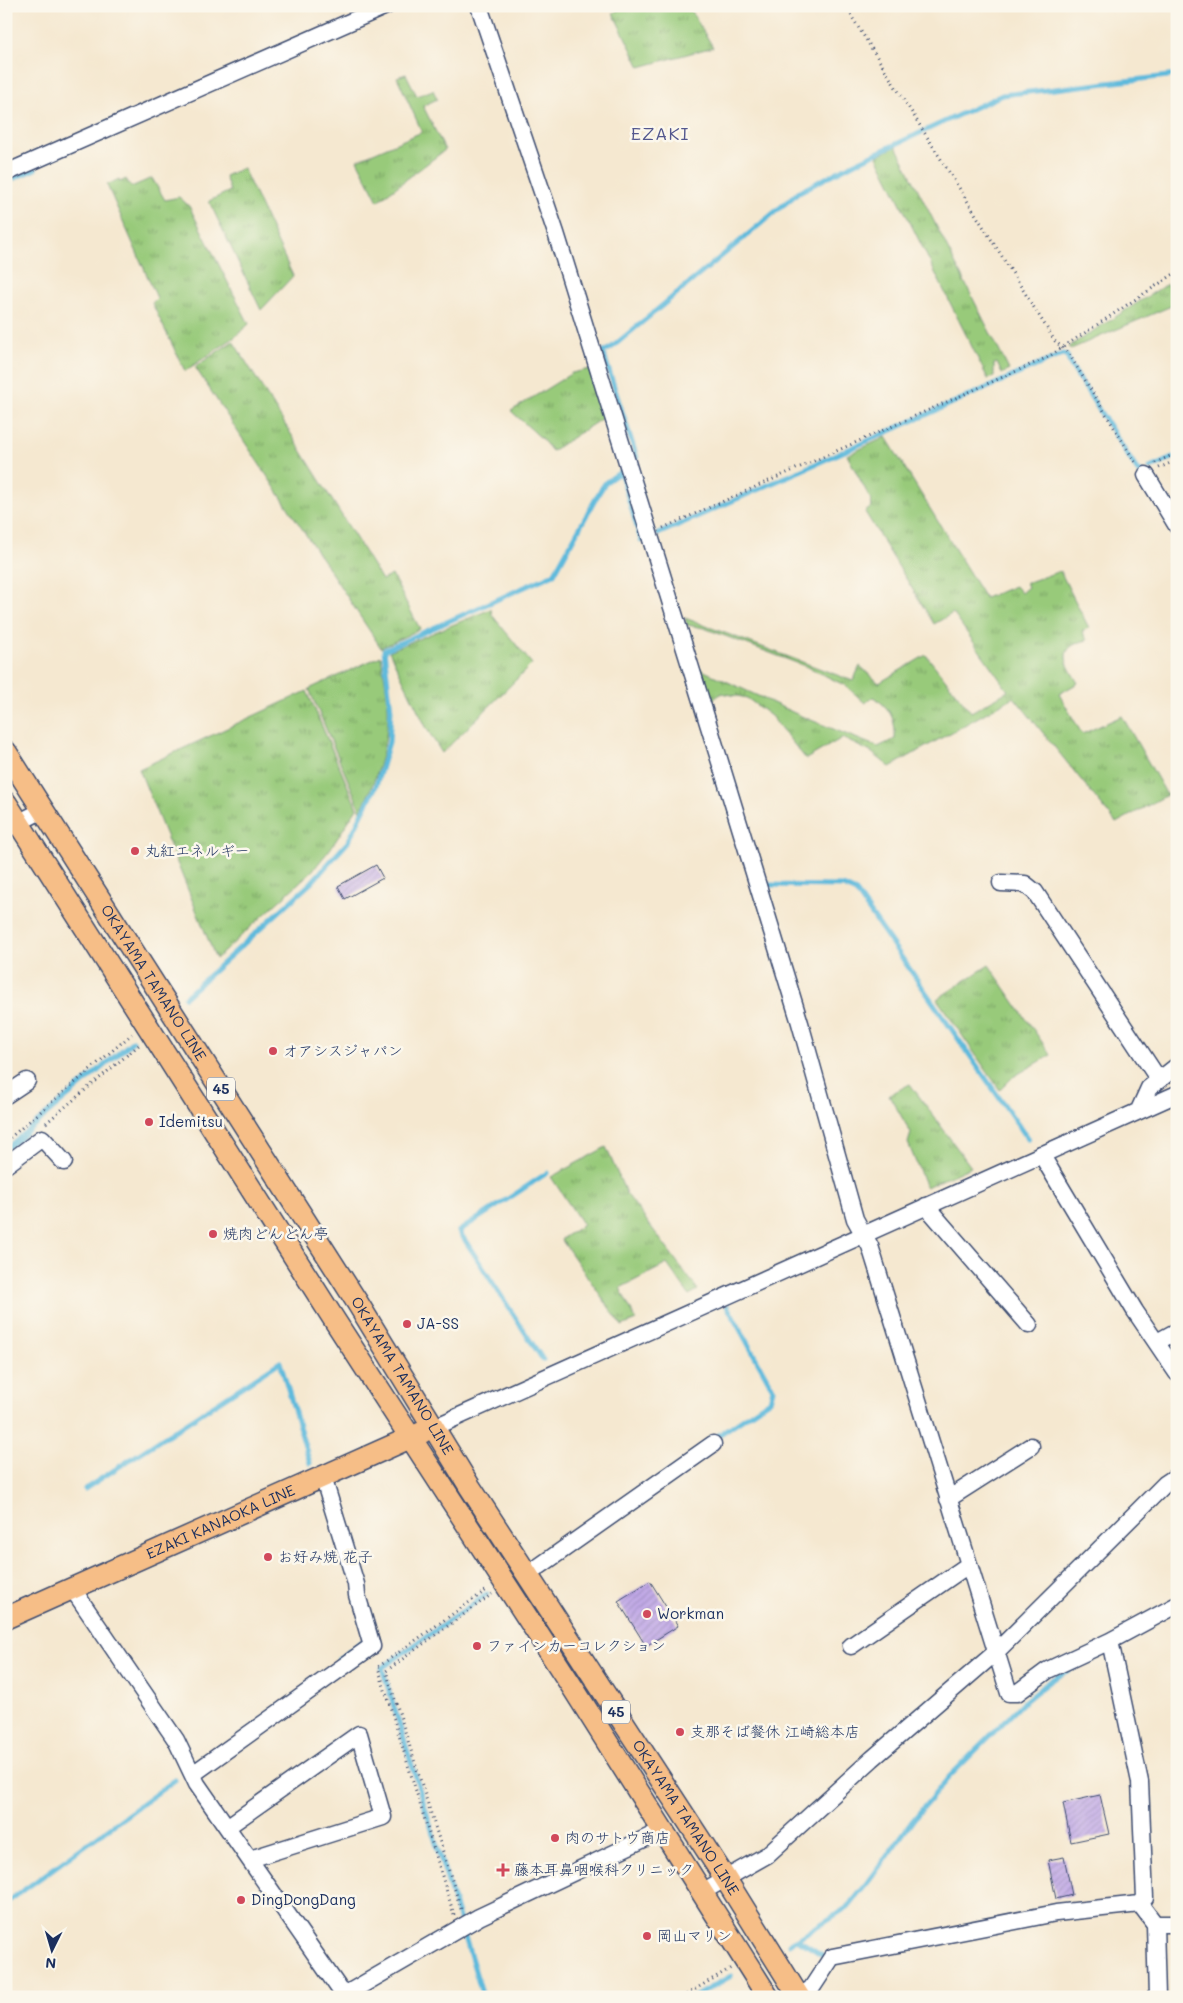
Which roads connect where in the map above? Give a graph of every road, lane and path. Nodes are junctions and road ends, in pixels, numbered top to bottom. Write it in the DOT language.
graph roads {
  1 [pos="386,6"];
  2 [pos="479,6"];
  3 [pos="845,6"];
  4 [pos="6,172"];
  5 [pos="1177,272"];
  6 [pos="1063,347"];
  7 [pos="1177,453"];
  8 [pos="1144,472"];
  9 [pos="1177,526"];
  10 [pos="649,535"];
  11 [pos="6,752"];
  12 [pos="6,803"];
  13 [pos="43,810"];
  14 [pos="12,826"];
  15 [pos="1001,883"];
  16 [pos="135,1032"];
  17 [pos="141,1043"];
  18 [pos="1177,1066"];
  19 [pos="1159,1080"];
  20 [pos="27,1081"];
  21 [pos="6,1095"];
  22 [pos="1173,1101"];
  23 [pos="1139,1110"];
  24 [pos="44,1125"];
  25 [pos="6,1141"];
  26 [pos="1041,1154"];
  27 [pos="64,1162"];
  28 [pos="6,1165"];
  29 [pos="926,1206"];
  30 [pos="863,1235"];
  31 [pos="1029,1325"];
  32 [pos="1177,1331"];
  33 [pos="1156,1342"];
  34 [pos="1177,1373"];
  35 [pos="435,1427"];
  36 [pos="411,1437"];
  37 [pos="713,1444"];
  38 [pos="1031,1446"];
  39 [pos="322,1476"];
  40 [pos="1177,1476"];
  41 [pos="948,1498"];
  42 [pos="968,1565"];
  43 [pos="528,1576"];
  44 [pos="72,1588"];
  45 [pos="488,1588"];
  46 [pos="492,1594"];
  47 [pos="1177,1605"];
  48 [pos="6,1618"];
  49 [pos="1111,1645"];
  50 [pos="851,1646"];
  51 [pos="995,1653"];
  52 [pos="193,1774"];
  53 [pos="227,1827"];
  54 [pos="663,1830"];
  55 [pos="250,1859"];
  56 [pos="725,1878"];
  57 [pos="702,1892"];
  58 [pos="1140,1904"];
  59 [pos="1155,1924"];
  60 [pos="1177,1924"];
  61 [pos="462,1926"];
  62 [pos="731,1968"];
  63 [pos="343,1996"];
  64 [pos="799,1996"];
  65 [pos="682,1997"];
  66 [pos="768,1997"];
  67 [pos="1157,1997"];
  1 -- 4 [label="street"];
  2 -- 10 [label="street"];
  3 -- 6 [label="path"];
  5 -- 6 [label="path"];
  6 -- 8 [label="path"];
  6 -- 10 [label="path"];
  7 -- 8 [label="path"];
  8 -- 9 [label="street"];
  10 -- 30 [label="street"];
  11 -- 13 [label="main road, OKAYAMA TAMANO LINE / 45"];
  12 -- 14 [label="main road, OKAYAMA TAMANO LINE / 45"];
  13 -- 14 [label="street"];
  13 -- 35 [label="main road, OKAYAMA TAMANO LINE / 45"];
  14 -- 36 [label="main road, OKAYAMA TAMANO LINE / 45"];
  15 -- 19 [label="street"];
  16 -- 25 [label="path"];
  17 -- 24 [label="path"];
  18 -- 19 [label="street"];
  19 -- 23 [label="street"];
  20 -- 21 [label="street"];
  22 -- 23 [label="street"];
  23 -- 26 [label="street"];
  26 -- 29 [label="street"];
  26 -- 33 [label="street"];
  27 -- 28 [label="street"];
  29 -- 30 [label="street"];
  29 -- 31 [label="street"];
  30 -- 35 [label="street"];
  30 -- 41 [label="street"];
  32 -- 33 [label="street"];
  33 -- 34 [label="street"];
  35 -- 36 [label="main road, EZAKI KANAOKA LINE"];
  35 -- 43 [label="main road, OKAYAMA TAMANO LINE / 45"];
  36 -- 39 [label="main road, EZAKI KANAOKA LINE"];
  36 -- 54 [label="main road, OKAYAMA TAMANO LINE / 45"];
  37 -- 43 [label="street"];
  38 -- 41 [label="street"];
  39 -- 44 [label="main road, EZAKI KANAOKA LINE"];
  39 -- 52 [label="street"];
  40 -- 51 [label="street"];
  41 -- 42 [label="street"];
  42 -- 50 [label="street"];
  42 -- 51 [label="street"];
  43 -- 56 [label="main road, OKAYAMA TAMANO LINE / 45"];
  44 -- 48 [label="main road, EZAKI KANAOKA LINE"];
  44 -- 52 [label="street"];
  45 -- 61 [label="path"];
  46 -- 61 [label="path"];
  47 -- 49 [label="street"];
  49 -- 51 [label="street"];
  49 -- 58 [label="street"];
  51 -- 56 [label="street"];
  52 -- 53 [label="street"];
  53 -- 55 [label="street"];
  53 -- 55 [label="street"];
  54 -- 57 [label="main road, OKAYAMA TAMANO LINE / 45"];
  54 -- 61 [label="street"];
  55 -- 63 [label="street"];
  56 -- 57 [label="street"];
  56 -- 64 [label="main road, OKAYAMA TAMANO LINE / 45"];
  57 -- 66 [label="main road, OKAYAMA TAMANO LINE / 45"];
  58 -- 59 [label="street"];
  58 -- 64 [label="street"];
  59 -- 60 [label="street"];
  59 -- 67 [label="street"];
  61 -- 63 [label="street"];
  62 -- 65 [label="path"];
}
